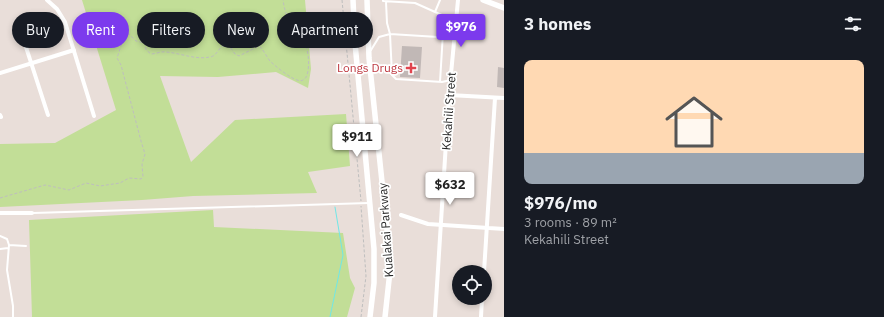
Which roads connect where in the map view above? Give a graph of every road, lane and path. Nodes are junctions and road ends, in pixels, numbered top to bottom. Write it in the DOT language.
graph roads {
  1 [pos="47,0"];
  2 [pos="283,0"];
  3 [pos="342,0"];
  4 [pos="353,0"];
  5 [pos="366,0"];
  6 [pos="383,0"];
  7 [pos="440,0"];
  8 [pos="458,0"];
  9 [pos="483,0"];
  10 [pos="395,1"];
  11 [pos="386,2"];
  12 [pos="409,2"];
  13 [pos="504,8"];
  14 [pos="435,12"];
  15 [pos="390,34"];
  16 [pos="443,37"];
  17 [pos="454,38"];
  18 [pos="26,48"];
  19 [pos="74,50"];
  20 [pos="369,52"];
  21 [pos="31,63"];
  22 [pos="0,73"];
  23 [pos="451,80"];
  24 [pos="440,82"];
  25 [pos="450,95"];
  26 [pos="495,98"];
  27 [pos="504,98"];
  28 [pos="48,115"];
  29 [pos="94,116"];
  30 [pos="0,198"];
  31 [pos="361,203"];
  32 [pos="370,203"];
  33 [pos="0,213"];
  34 [pos="32,213"];
  35 [pos="402,216"];
  36 [pos="441,225"];
  37 [pos="486,228"];
  38 [pos="504,229"];
  39 [pos="0,236"];
  40 [pos="9,245"];
  41 [pos="26,246"];
  42 [pos="8,248"];
  43 [pos="0,249"];
  44 [pos="484,265"];
  45 [pos="482,305"];
  46 [pos="13,317"];
  47 [pos="361,317"];
  48 [pos="370,317"];
  49 [pos="385,317"];
  50 [pos="435,317"];
  51 [pos="481,317"];
  1 -- 19 [label="street"];
  2 -- 30 [label="path"];
  3 -- 31 [label="path"];
  4 -- 32 [label="main road, Kualakai Parkway"];
  5 -- 20 [label="main road, Kualakai Parkway"];
  6 -- 11 [label="lane"];
  7 -- 14 [label="lane"];
  8 -- 17 [label="street, Kekahili Street"];
  9 -- 13 [label="main road"];
  10 -- 11 [label="lane"];
  10 -- 12 [label="lane"];
  11 -- 15 [label="lane"];
  12 -- 14 [label="lane"];
  14 -- 16 [label="lane"];
  15 -- 16 [label="lane"];
  15 -- 20 [label="lane"];
  15 -- 24 [label="lane"];
  16 -- 17 [label="lane"];
  16 -- 24 [label="lane"];
  17 -- 23 [label="street, Kekahili Street"];
  18 -- 21 [label="street"];
  19 -- 21 [label="street"];
  19 -- 29 [label="street"];
  20 -- 49 [label="main road, Kualakai Parkway"];
  21 -- 22 [label="street"];
  21 -- 28 [label="street"];
  23 -- 24 [label="lane"];
  23 -- 25 [label="street, Kekahili Street"];
  25 -- 26 [label="street"];
  25 -- 36 [label="street, Kekahili Street"];
  26 -- 27 [label="street"];
  26 -- 37 [label="street"];
  31 -- 32 [label="lane"];
  31 -- 34 [label="lane"];
  31 -- 47 [label="path"];
  32 -- 48 [label="main road, Kualakai Parkway"];
  33 -- 34 [label="street"];
  35 -- 36 [label="street"];
  36 -- 37 [label="street"];
  36 -- 50 [label="street, Kekahili Street"];
  37 -- 38 [label="street"];
  37 -- 44 [label="street"];
  39 -- 40 [label="lane"];
  40 -- 41 [label="lane"];
  40 -- 42 [label="lane"];
  42 -- 43 [label="lane"];
  42 -- 46 [label="lane"];
  45 -- 51 [label="street"];
}
